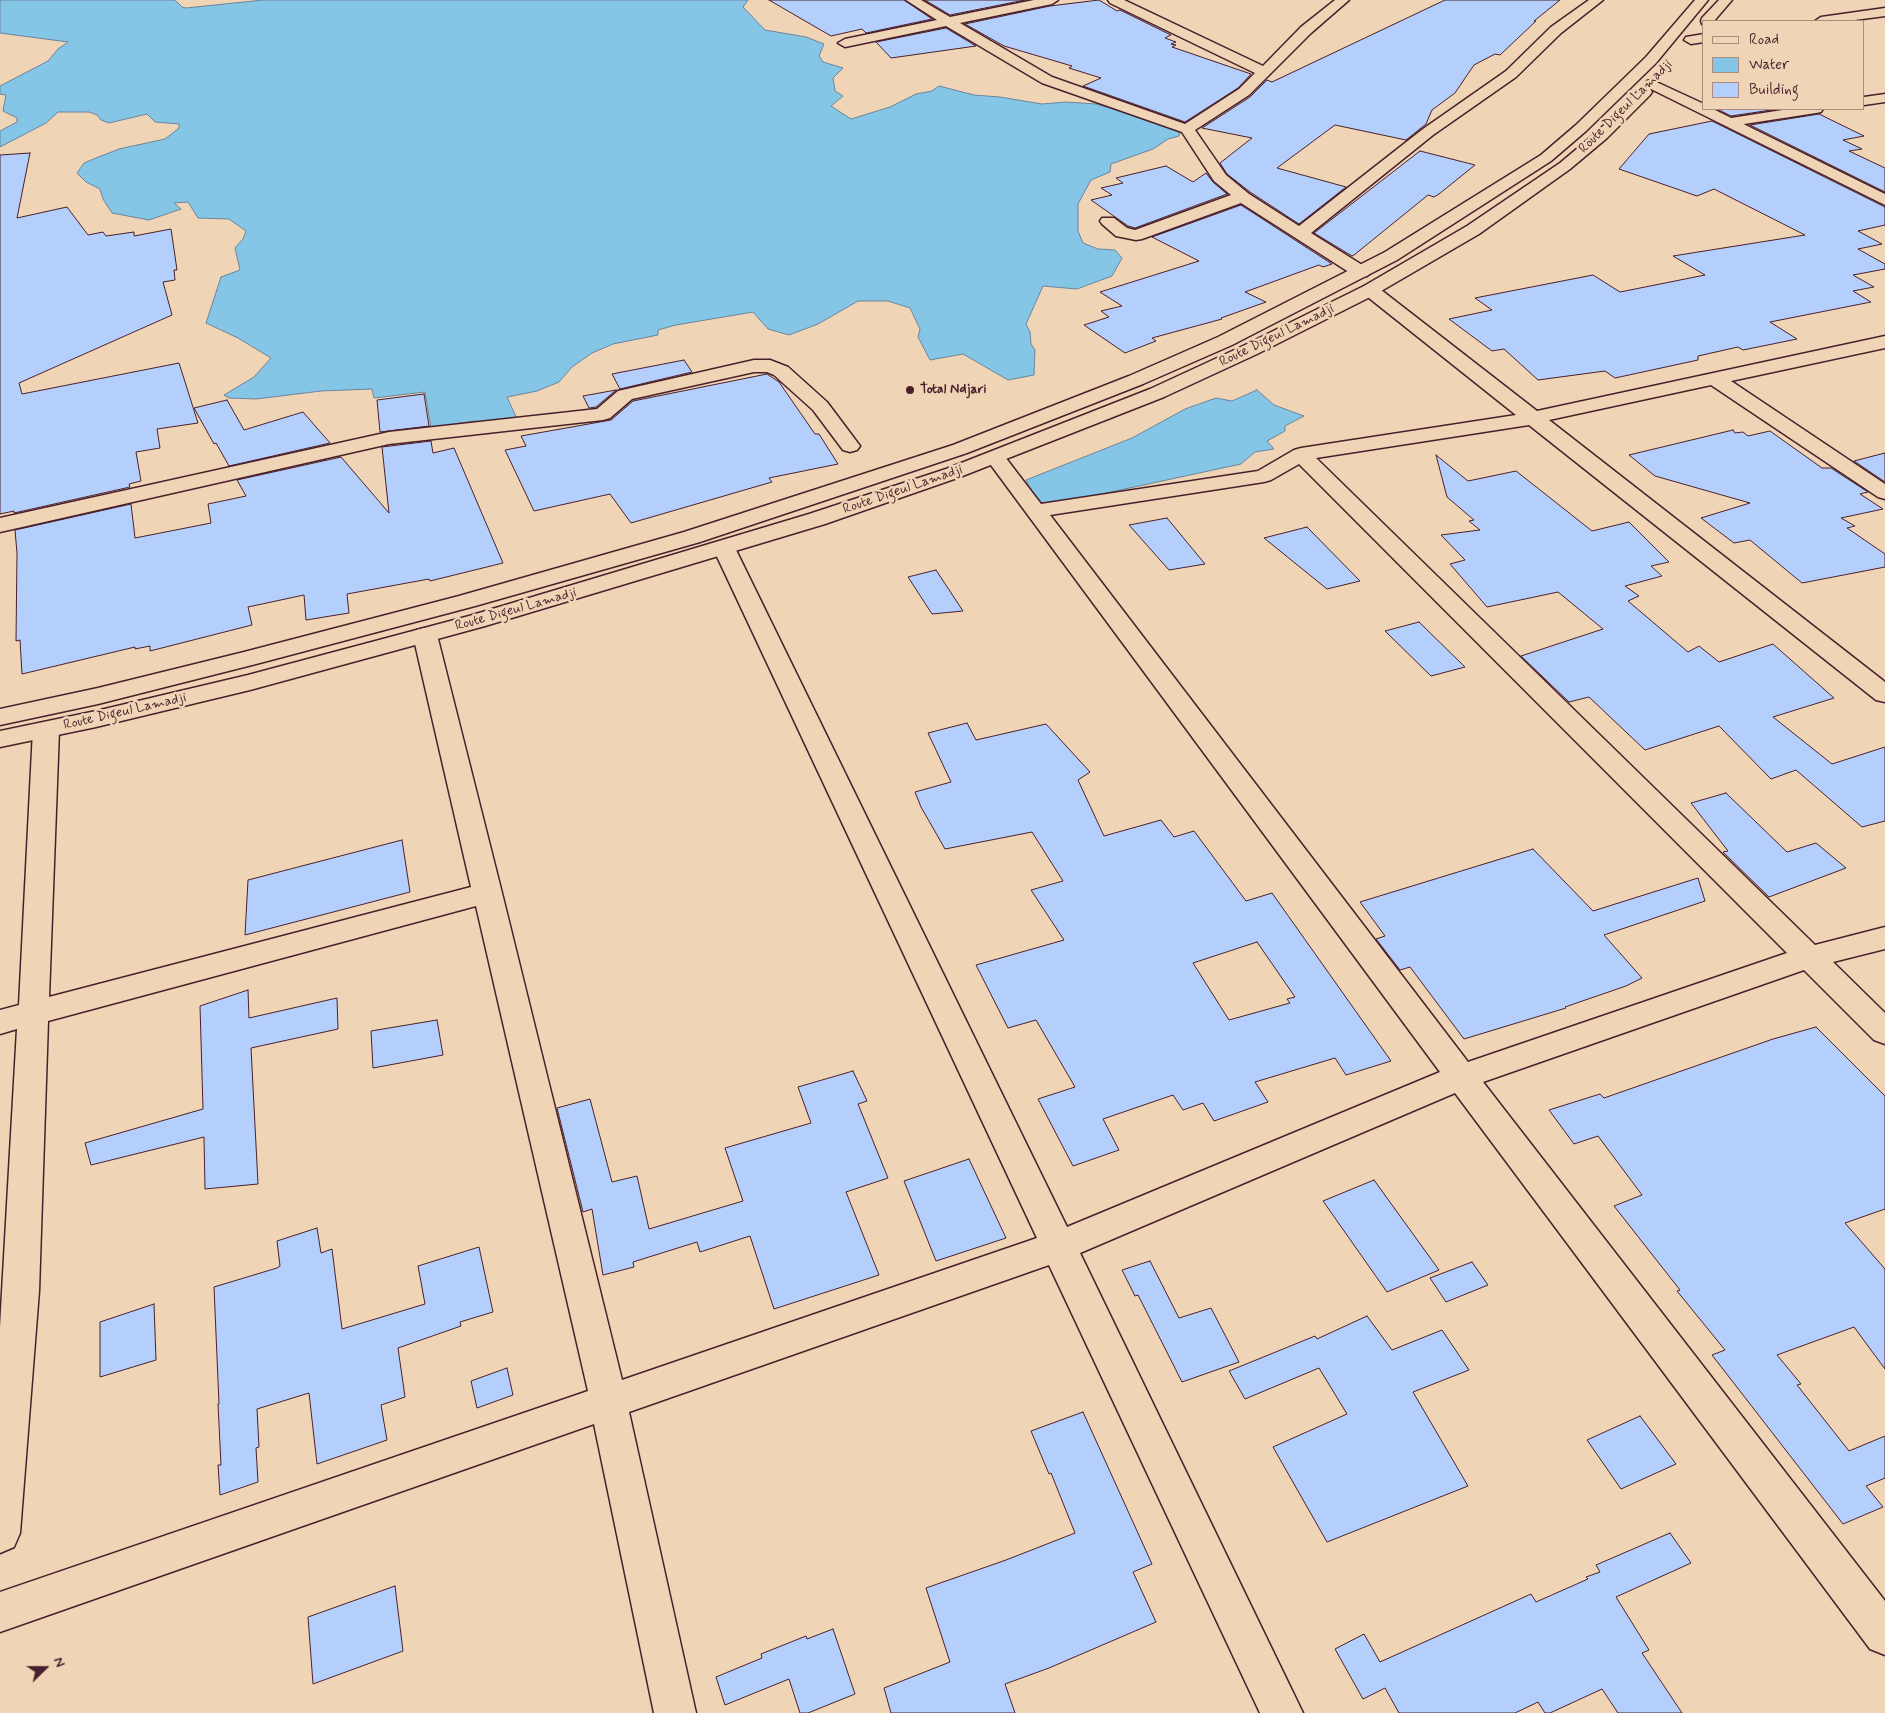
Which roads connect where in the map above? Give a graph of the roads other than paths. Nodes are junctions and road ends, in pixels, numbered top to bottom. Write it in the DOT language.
graph roads {
  1 [pos="912,0"];
  2 [pos="1052,0"];
  3 [pos="1114,0"];
  4 [pos="1343,0"];
  5 [pos="1597,0"];
  6 [pos="1702,0"];
  7 [pos="1726,0"];
  8 [pos="1885,12"];
  9 [pos="1708,20"];
  10 [pos="1828,20"];
  11 [pos="949,21"];
  12 [pos="1700,34"];
  13 [pos="845,43"];
  14 [pos="1266,72"];
  15 [pos="1652,84"];
  16 [pos="1885,98"];
  17 [pos="1865,101"];
  18 [pos="1702,108"];
  19 [pos="1706,110"];
  20 [pos="1809,110"];
  21 [pos="1731,122"];
  22 [pos="1187,129"];
  23 [pos="1243,197"];
  24 [pos="1885,200"];
  25 [pos="1108,221"];
  26 [pos="1300,233"];
  27 [pos="1365,281"];
  28 [pos="1885,342"];
  29 [pos="1715,379"];
  30 [pos="1533,418"];
  31 [pos="850,446"];
  32 [pos="1300,454"];
  33 [pos="995,457"];
  34 [pos="1885,493"];
  35 [pos="1036,511"];
  36 [pos="0,525"];
  37 [pos="724,548"];
  38 [pos="425,635"];
  39 [pos="1885,694"];
  40 [pos="0,717"];
  41 [pos="46,730"];
  42 [pos="0,739"];
  43 [pos="488,893"];
  44 [pos="1885,938"];
  45 [pos="1809,957"];
  46 [pos="33,1014"];
  47 [pos="0,1022"];
  48 [pos="1885,1032"];
  49 [pos="1461,1078"];
  50 [pos="1059,1246"];
  51 [pos="608,1400"];
  52 [pos="0,1532"];
  53 [pos="0,1612"];
  54 [pos="1885,1634"];
  55 [pos="675,1713"];
  56 [pos="1282,1713"];
  1 -- 11 [label="street"];
  2 -- 11 [label="street"];
  3 -- 14 [label="street"];
  4 -- 14 [label="street"];
  5 -- 26 [label="street"];
  6 -- 27 [label="street"];
  7 -- 9 [label="street"];
  8 -- 10 [label="street"];
  11 -- 13 [label="street"];
  11 -- 22 [label="street"];
  12 -- 15 [label="street, Route Digeul Lamadji"];
  14 -- 22 [label="street"];
  15 -- 18 [label="street"];
  15 -- 27 [label="street, Route Digeul Lamadji"];
  16 -- 17 [label="street"];
  19 -- 21 [label="street"];
  20 -- 21 [label="street"];
  21 -- 24 [label="street"];
  22 -- 23 [label="street"];
  23 -- 25 [label="street"];
  23 -- 26 [label="street"];
  26 -- 27 [label="street"];
  27 -- 30 [label="street"];
  27 -- 33 [label="street, Route Digeul Lamadji"];
  27 -- 40 [label="street"];
  28 -- 29 [label="street"];
  29 -- 30 [label="street"];
  29 -- 34 [label="street"];
  30 -- 32 [label="street"];
  30 -- 39 [label="street"];
  31 -- 36 [label="street"];
  32 -- 35 [label="street"];
  32 -- 45 [label="street"];
  33 -- 35 [label="street"];
  33 -- 37 [label="street, Route Digeul Lamadji"];
  35 -- 49 [label="street"];
  37 -- 38 [label="street, Route Digeul Lamadji"];
  37 -- 50 [label="street"];
  38 -- 41 [label="street, Route Digeul Lamadji"];
  38 -- 43 [label="street"];
  41 -- 42 [label="street, Route Digeul Lamadji"];
  41 -- 46 [label="street"];
  43 -- 46 [label="street"];
  43 -- 51 [label="street"];
  44 -- 45 [label="street"];
  45 -- 48 [label="street"];
  45 -- 49 [label="street"];
  46 -- 47 [label="street"];
  46 -- 52 [label="street"];
  49 -- 50 [label="street"];
  49 -- 54 [label="street"];
  50 -- 51 [label="street"];
  50 -- 56 [label="street"];
  51 -- 53 [label="street"];
  51 -- 55 [label="street"];
}
